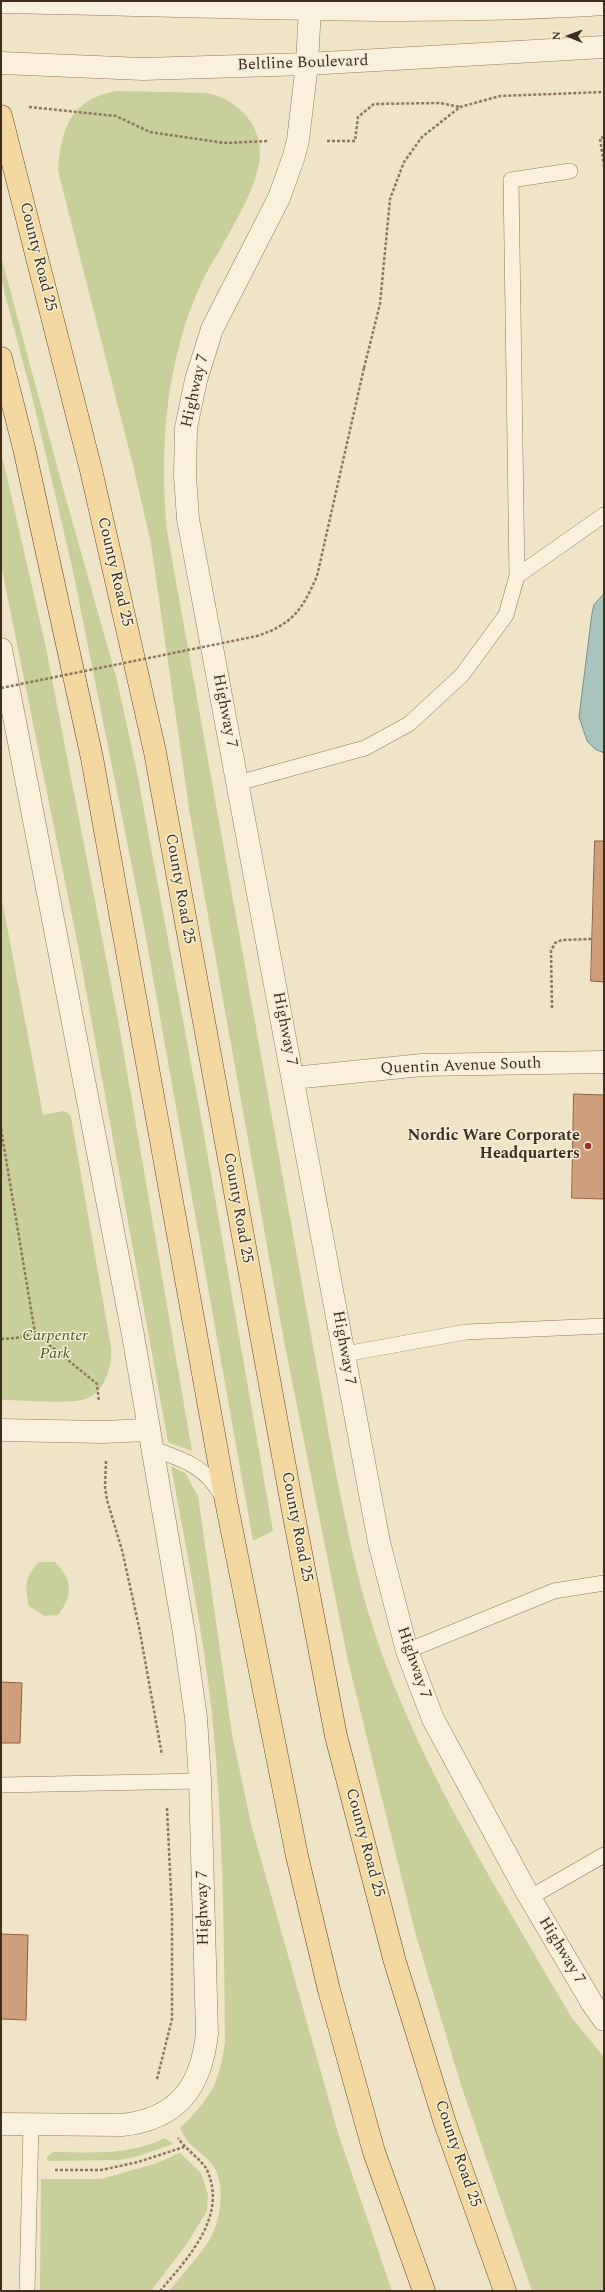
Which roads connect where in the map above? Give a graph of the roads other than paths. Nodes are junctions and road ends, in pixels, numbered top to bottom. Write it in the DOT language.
graph roads {
  1 [pos="1,2"];
  2 [pos="604,4"];
  3 [pos="310,8"];
  4 [pos="604,47"];
  5 [pos="1,63"];
  6 [pos="307,64"];
  7 [pos="1,116"];
  8 [pos="570,170"];
  9 [pos="1,358"];
  10 [pos="604,516"];
  11 [pos="517,576"];
  12 [pos="1,649"];
  13 [pos="238,782"];
  14 [pos="604,1062"];
  15 [pos="294,1078"];
  16 [pos="604,1326"];
  17 [pos="344,1354"];
  18 [pos="1,1430"];
  19 [pos="150,1439"];
  20 [pos="226,1501"];
  21 [pos="604,1583"];
  22 [pos="407,1651"];
  23 [pos="200,1781"];
  24 [pos="1,1785"];
  25 [pos="604,1855"];
  26 [pos="529,1898"];
  27 [pos="604,2020"];
  28 [pos="1,2124"];
  29 [pos="31,2124"];
  30 [pos="27,2291"];
  31 [pos="424,2291"];
  32 [pos="505,2291"];
  1 -- 3 [label="street"];
  2 -- 3 [label="street"];
  3 -- 6 [label="street, Highway 7"];
  4 -- 6 [label="street, Beltline Boulevard"];
  5 -- 6 [label="street, Beltline Boulevard"];
  6 -- 13 [label="street, Highway 7"];
  7 -- 32 [label="main road, County Road 25"];
  8 -- 11 [label="lane"];
  9 -- 20 [label="main road"];
  10 -- 11 [label="lane"];
  11 -- 13 [label="lane"];
  12 -- 19 [label="street, Highway 7"];
  13 -- 15 [label="street, Highway 7"];
  14 -- 15 [label="street, Quentin Avenue South"];
  15 -- 17 [label="street, Highway 7"];
  16 -- 17 [label="lane"];
  17 -- 22 [label="street, Highway 7"];
  18 -- 19 [label="street"];
  19 -- 20 [label="lane"];
  19 -- 23 [label="street, Highway 7"];
  20 -- 31 [label="main road"];
  21 -- 22 [label="lane"];
  22 -- 26 [label="street, Highway 7"];
  23 -- 24 [label="lane"];
  23 -- 29 [label="street, Highway 7"];
  25 -- 26 [label="lane"];
  26 -- 27 [label="street, Highway 7"];
  28 -- 29 [label="street, Highway 7"];
  29 -- 30 [label="lane"];
}
